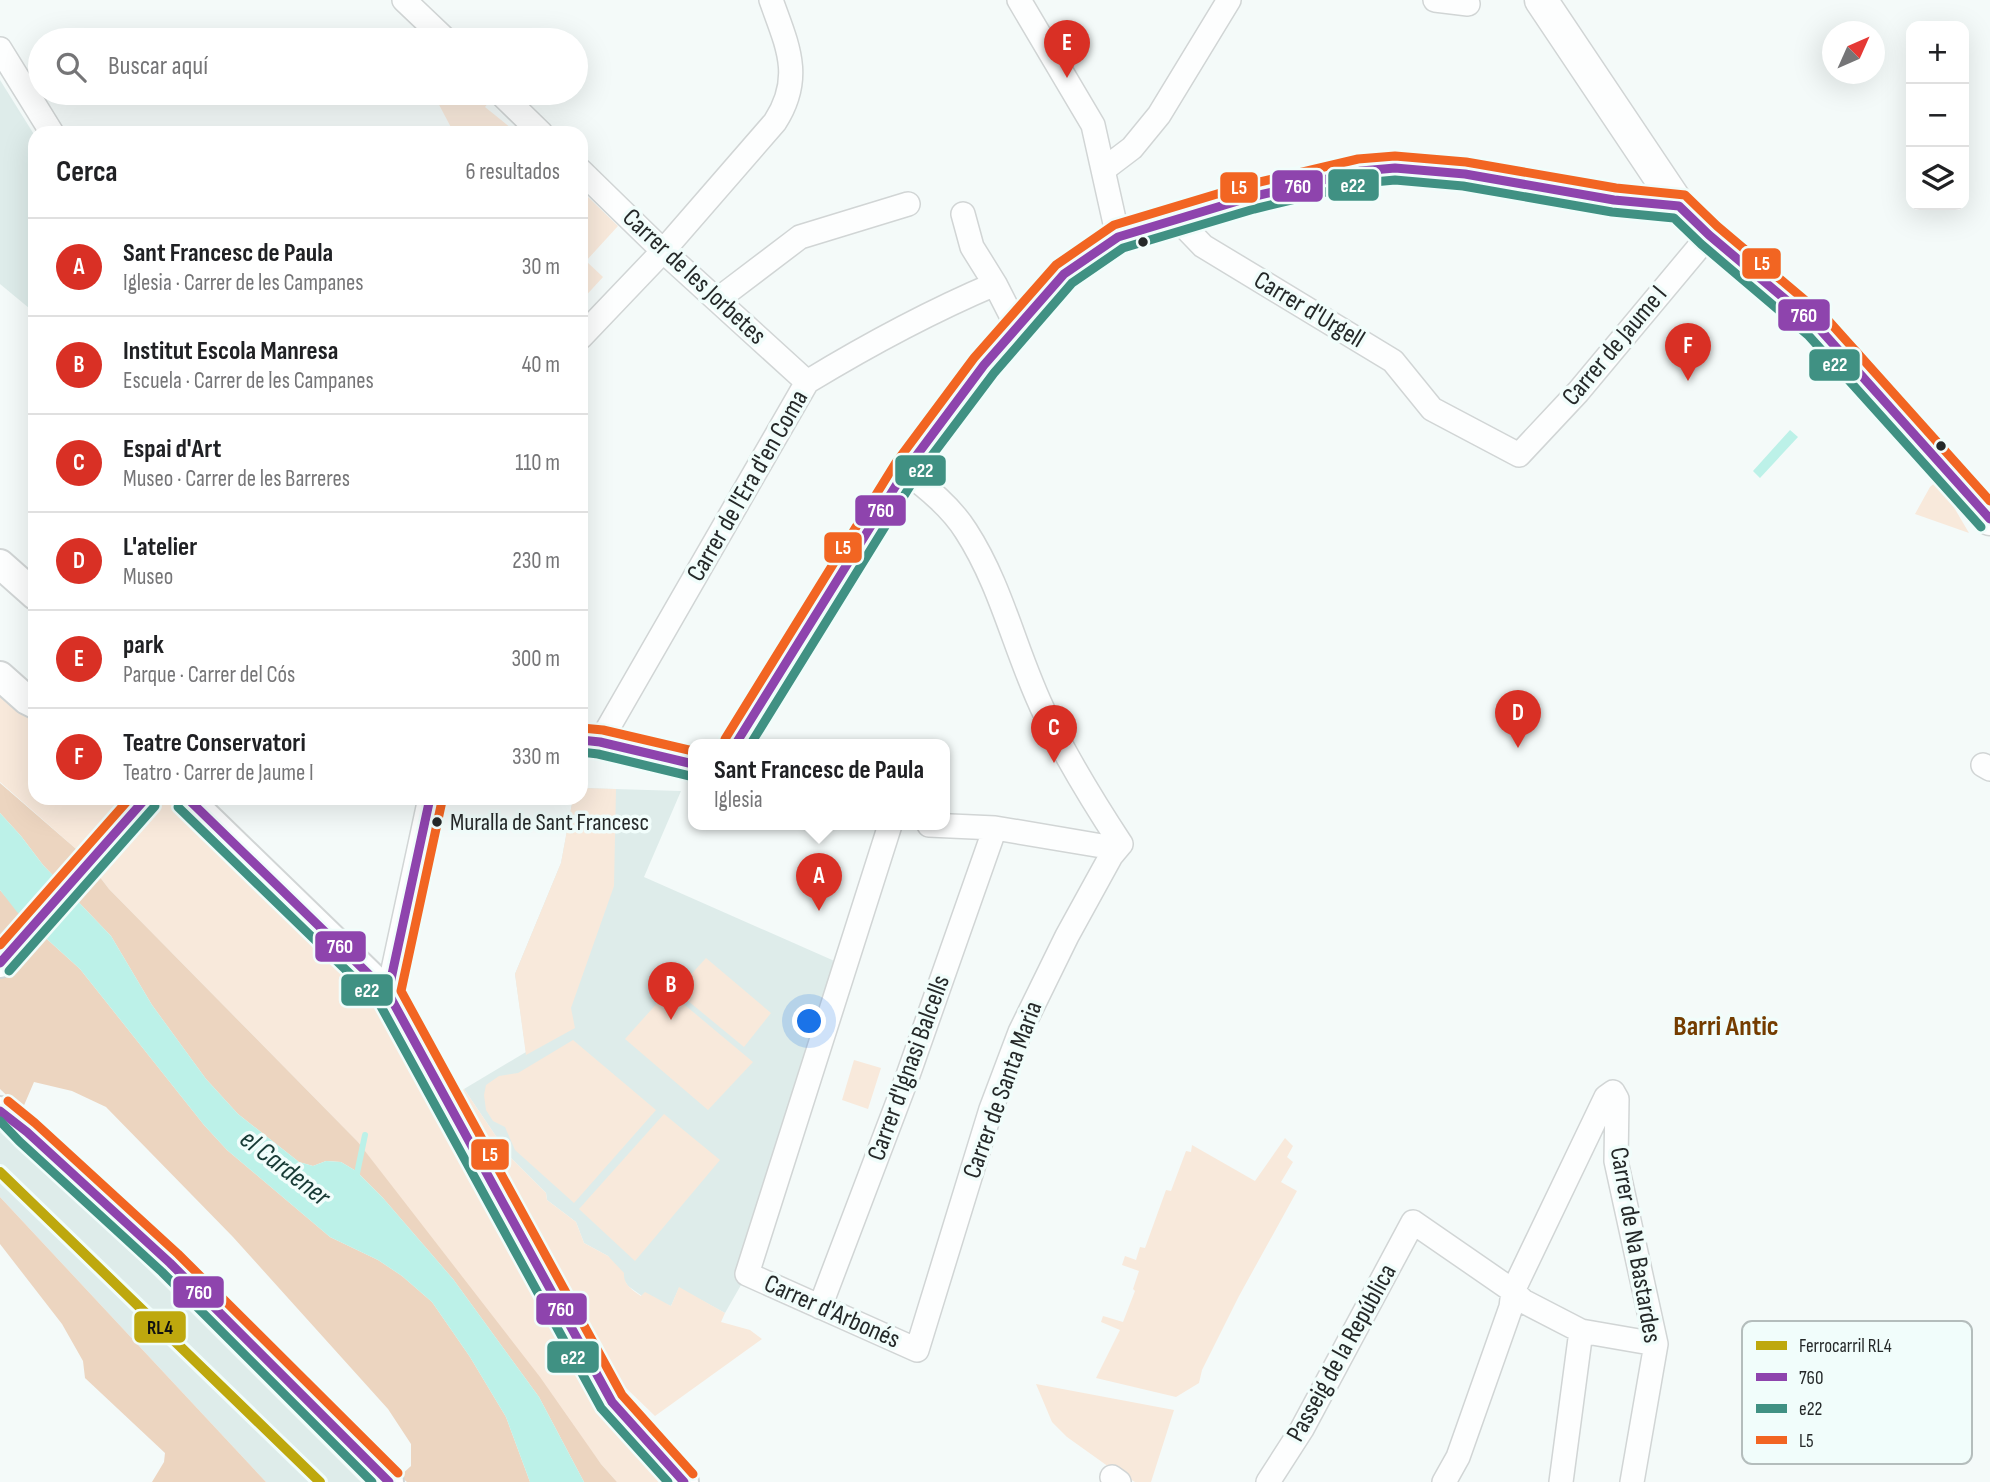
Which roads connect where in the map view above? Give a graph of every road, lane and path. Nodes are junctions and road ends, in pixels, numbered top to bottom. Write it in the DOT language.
graph roads {
  1 [pos="771,0"];
  2 [pos="1229,0"];
  3 [pos="1435,0"];
  4 [pos="1541,0"];
  5 [pos="1025,2"];
  6 [pos="1468,4"];
  7 [pos="420,5"];
  8 [pos="437,28"];
  9 [pos="0,49"];
  10 [pos="28,94"];
  11 [pos="35,105"];
  12 [pos="512,105"];
  13 [pos="48,126"];
  14 [pos="534,126"];
  15 [pos="1103,170"];
  16 [pos="588,178"];
  17 [pos="908,204"];
  18 [pos="1679,206"];
  19 [pos="963,214"];
  20 [pos="1177,219"];
  21 [pos="1709,235"];
  22 [pos="1118,237"];
  23 [pos="663,251"];
  24 [pos="995,285"];
  25 [pos="717,300"];
  26 [pos="1017,327"];
  27 [pos="588,330"];
  28 [pos="807,382"];
  29 [pos="1519,455"];
  30 [pos="905,471"];
  31 [pos="1990,519"];
  32 [pos="0,564"];
  33 [pos="28,589"];
  34 [pos="0,676"];
  35 [pos="28,698"];
  36 [pos="739,739"];
  37 [pos="591,741"];
  38 [pos="688,763"];
  39 [pos="140,805"];
  40 [pos="194,805"];
  41 [pos="428,805"];
  42 [pos="950,826"];
  43 [pos="995,828"];
  44 [pos="888,830"];
  45 [pos="1121,844"];
  46 [pos="0,963"];
  47 [pos="388,993"];
  48 [pos="0,1102"];
  49 [pos="0,1111"];
  50 [pos="27,1132"];
  51 [pos="1513,1291"];
  52 [pos="820,1307"];
  53 [pos="1581,1331"];
  54 [pos="1656,1344"];
  55 [pos="917,1350"];
  56 [pos="390,1482"];
  57 [pos="684,1482"];
  58 [pos="1268,1482"];
  59 [pos="1444,1482"];
  60 [pos="1561,1482"];
  61 [pos="1632,1482"];
  1 -- 23 [label="street"];
  2 -- 15 [label="street"];
  3 -- 6 [label="street"];
  4 -- 18 [label="main road"];
  5 -- 15 [label="street"];
  7 -- 8 [label="street"];
  9 -- 10 [label="street"];
  11 -- 13 [label="street"];
  12 -- 14 [label="street"];
  15 -- 22 [label="street"];
  16 -- 23 [label="street, Carrer de les Jorbetes"];
  17 -- 25 [label="street"];
  18 -- 20 [label="street"];
  18 -- 21 [label="main road"];
  19 -- 24 [label="street"];
  20 -- 22 [label="street"];
  20 -- 29 [label="street, Carrer d'Urgell"];
  21 -- 29 [label="street, Carrer de Jaume I"];
  21 -- 31 [label="main road"];
  22 -- 26 [label="street"];
  23 -- 25 [label="street, Carrer de les Jorbetes"];
  23 -- 27 [label="street"];
  24 -- 26 [label="street"];
  24 -- 28 [label="street, Carrer de l'Era d'en Coma"];
  25 -- 28 [label="street, Carrer de les Jorbetes"];
  26 -- 30 [label="street"];
  28 -- 37 [label="street, Carrer de l'Era d'en Coma"];
  30 -- 36 [label="street"];
  30 -- 45 [label="street"];
  32 -- 33 [label="street"];
  34 -- 35 [label="street"];
  37 -- 38 [label="street"];
  39 -- 46 [label="street"];
  40 -- 47 [label="street"];
  41 -- 47 [label="street"];
  42 -- 43 [label="street"];
  43 -- 45 [label="street"];
  43 -- 52 [label="street, Carrer d'Ignasi Balcells"];
  44 -- 52 [label="street, Carrer d'Arbonés"];
  45 -- 55 [label="street, Carrer de Santa Maria"];
  47 -- 57 [label="street"];
  48 -- 50 [label="street"];
  49 -- 50 [label="street"];
  50 -- 56 [label="street"];
  51 -- 53 [label="street"];
  51 -- 54 [label="street, Carrer de Na Bastardes"];
  51 -- 58 [label="street, Passeig de la República"];
  51 -- 59 [label="street"];
  52 -- 55 [label="street, Carrer d'Arbonés"];
  53 -- 54 [label="street"];
  53 -- 60 [label="street"];
  54 -- 61 [label="street, Carrer de Na Bastardes"];
}
